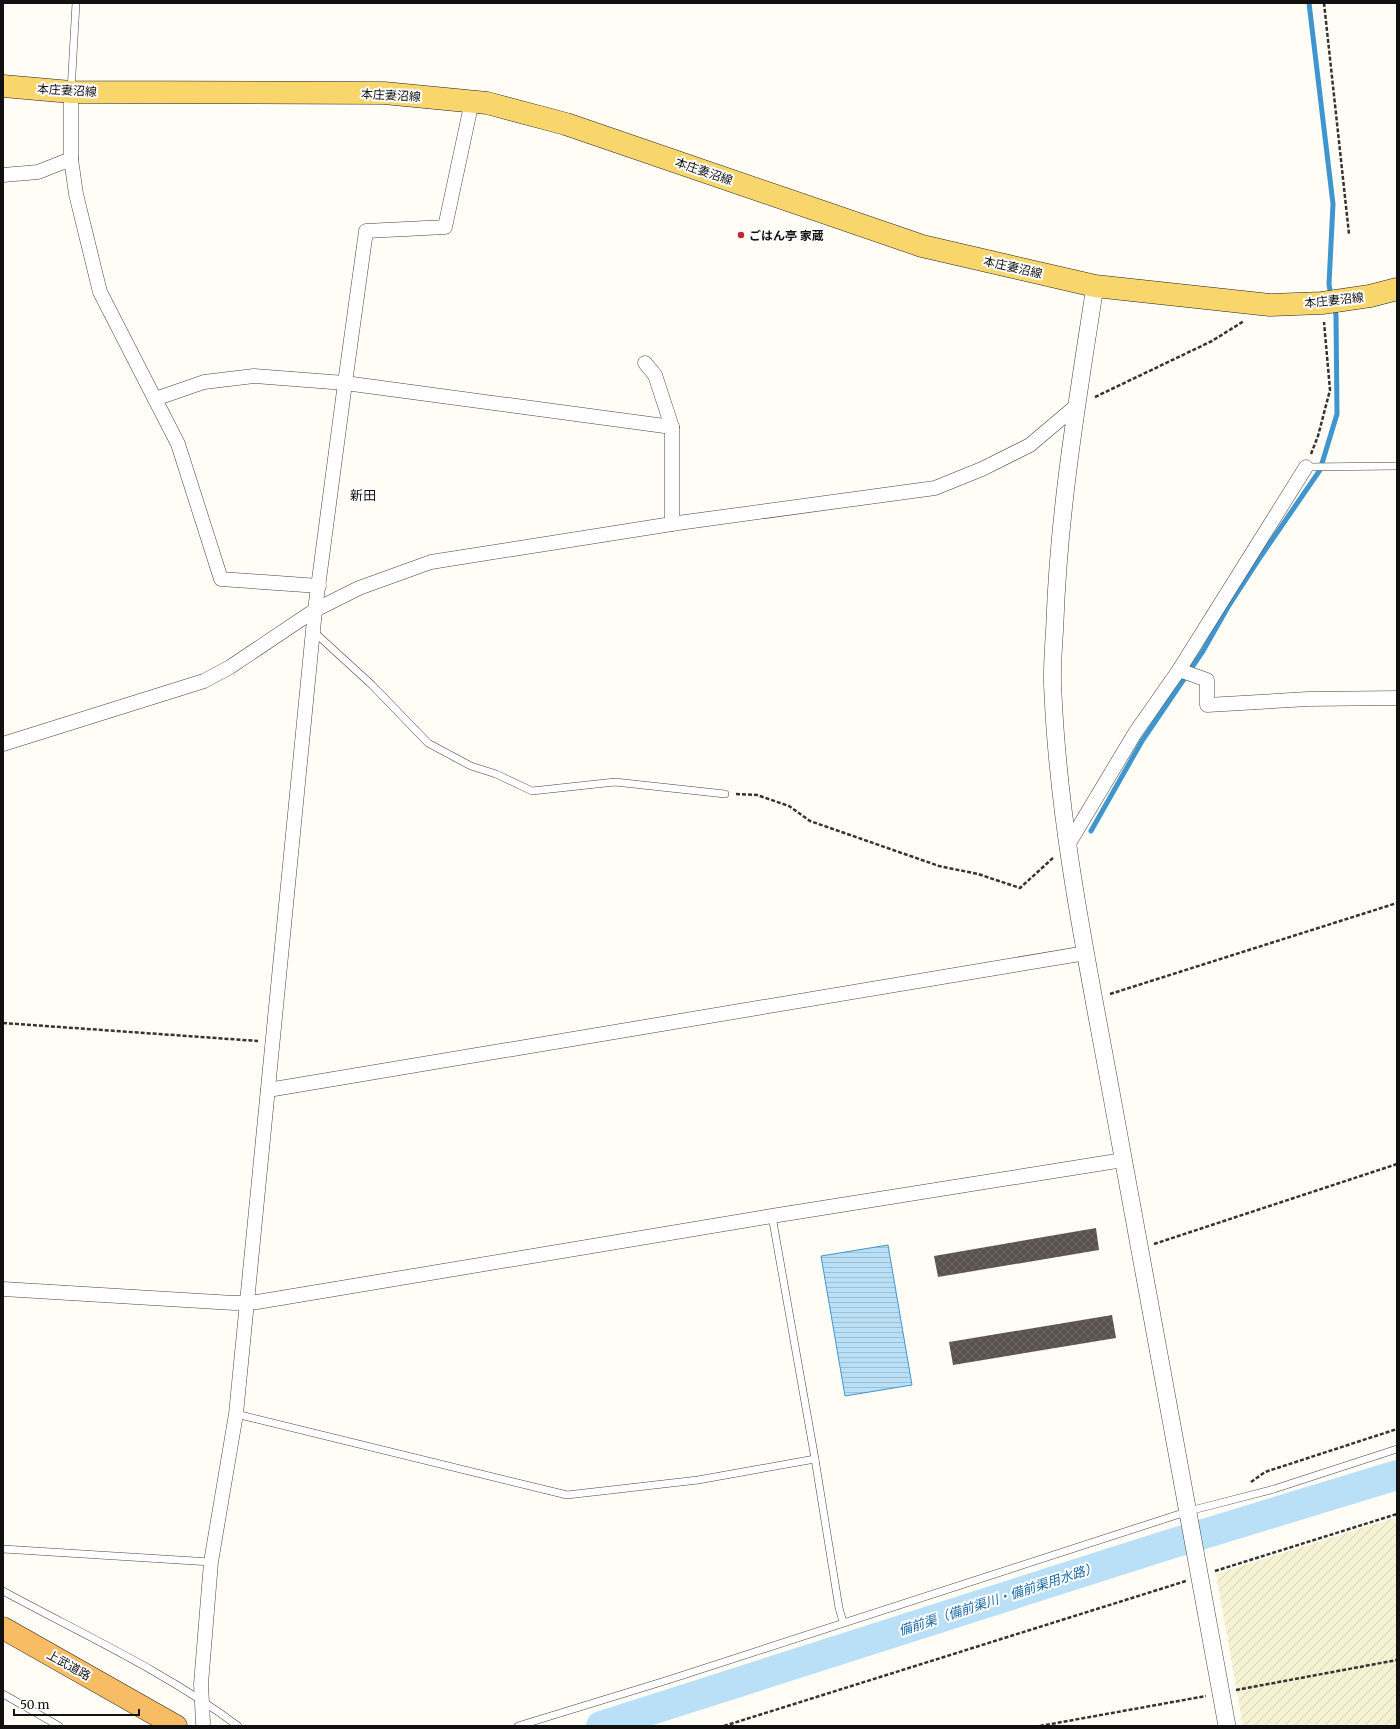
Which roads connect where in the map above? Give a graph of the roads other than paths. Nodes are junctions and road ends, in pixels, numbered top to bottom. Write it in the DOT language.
graph roads {
  1 [pos="76,3"];
  2 [pos="3,86"];
  3 [pos="71,92"];
  4 [pos="472,102"];
  5 [pos="71,159"];
  6 [pos="3,175"];
  7 [pos="1095,286"];
  8 [pos="1397,289"];
  9 [pos="645,363"];
  10 [pos="345,383"];
  11 [pos="155,399"];
  12 [pos="1076,406"];
  13 [pos="672,427"];
  14 [pos="1397,466"];
  15 [pos="1306,467"];
  16 [pos="672,524"];
  17 [pos="319,586"];
  18 [pos="315,610"];
  19 [pos="313,631"];
  20 [pos="1179,670"];
  21 [pos="1397,698"];
  22 [pos="3,744"];
  23 [pos="725,794"];
  24 [pos="1068,845"];
  25 [pos="1086,953"];
  26 [pos="268,1090"];
  27 [pos="1123,1160"];
  28 [pos="772,1216"];
  29 [pos="3,1290"];
  30 [pos="248,1303"];
  31 [pos="236,1414"];
  32 [pos="1397,1450"];
  33 [pos="815,1459"];
  34 [pos="1189,1514"];
  35 [pos="3,1549"];
  36 [pos="211,1562"];
  37 [pos="3,1591"];
  38 [pos="844,1622"];
  39 [pos="3,1628"];
  40 [pos="3,1694"];
  41 [pos="202,1700"];
  42 [pos="203,1723"];
  43 [pos="59,1726"];
  44 [pos="176,1726"];
  45 [pos="238,1726"];
  46 [pos="518,1726"];
  47 [pos="1227,1726"];
  1 -- 3 [label="lane"];
  2 -- 3 [label="main road, 本庄妻沼線"];
  3 -- 4 [label="main road, 本庄妻沼線"];
  3 -- 5 [label="street"];
  4 -- 7 [label="main road, 本庄妻沼線"];
  4 -- 10 [label="street"];
  5 -- 6 [label="street"];
  5 -- 11 [label="street"];
  7 -- 8 [label="main road, 本庄妻沼線"];
  7 -- 12 [label="street"];
  9 -- 13 [label="street"];
  10 -- 11 [label="street"];
  10 -- 13 [label="street"];
  10 -- 17 [label="street"];
  11 -- 17 [label="street"];
  12 -- 16 [label="street"];
  12 -- 24 [label="street"];
  13 -- 16 [label="street"];
  14 -- 15 [label="lane"];
  15 -- 20 [label="street"];
  16 -- 18 [label="street"];
  17 -- 18 [label="street"];
  18 -- 19 [label="street"];
  18 -- 22 [label="street"];
  19 -- 23 [label="lane"];
  19 -- 26 [label="street"];
  20 -- 21 [label="street"];
  20 -- 24 [label="street"];
  24 -- 25 [label="street"];
  25 -- 26 [label="street"];
  25 -- 27 [label="street"];
  26 -- 30 [label="street"];
  27 -- 28 [label="street"];
  27 -- 34 [label="street"];
  28 -- 30 [label="street"];
  28 -- 33 [label="lane"];
  29 -- 30 [label="street"];
  30 -- 31 [label="street"];
  31 -- 33 [label="lane"];
  31 -- 36 [label="street"];
  32 -- 34 [label="lane"];
  33 -- 38 [label="lane"];
  34 -- 38 [label="lane"];
  34 -- 47 [label="street"];
  35 -- 36 [label="lane"];
  36 -- 41 [label="street"];
  37 -- 41 [label="lane"];
  38 -- 46 [label="lane"];
  39 -- 44 [label="highway, 上武道路"];
  40 -- 43 [label="lane"];
  41 -- 42 [label="street"];
  41 -- 45 [label="lane"];
}
